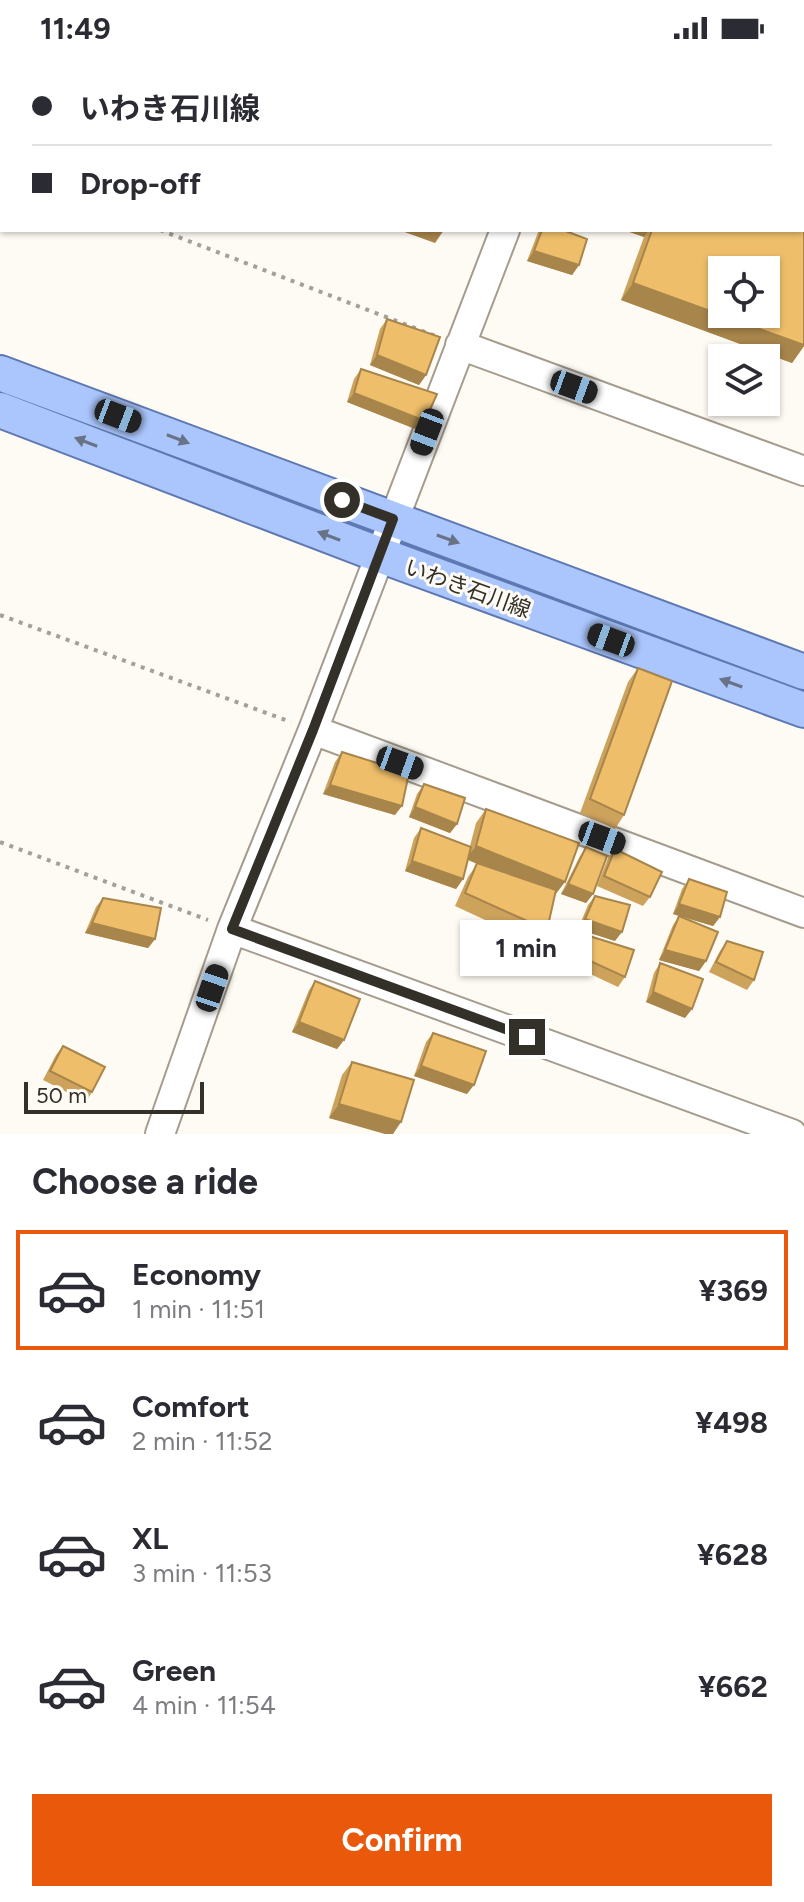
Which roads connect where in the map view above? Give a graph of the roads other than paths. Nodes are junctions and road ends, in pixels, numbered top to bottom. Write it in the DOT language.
graph roads {
  1 [pos="504,232"];
  2 [pos="460,345"];
  3 [pos="0,373"];
  4 [pos="0,410"];
  5 [pos="804,471"];
  6 [pos="393,519"];
  7 [pos="380,555"];
  8 [pos="804,672"];
  9 [pos="804,710"];
  10 [pos="313,730"];
  11 [pos="804,913"];
  12 [pos="232,929"];
  13 [pos="160,1134"];
  14 [pos="792,1134"];
  1 -- 2 [label="street"];
  2 -- 5 [label="street"];
  2 -- 6 [label="street"];
  3 -- 6 [label="main road, いわき石川線, one-way"];
  7 -- 4 [label="main road, いわき石川線, one-way"];
  6 -- 7 [label="street"];
  6 -- 8 [label="main road, いわき石川線, one-way"];
  9 -- 7 [label="main road, いわき石川線, one-way"];
  7 -- 10 [label="street"];
  10 -- 11 [label="street"];
  10 -- 12 [label="street"];
  12 -- 13 [label="street"];
  12 -- 14 [label="street"];
}
